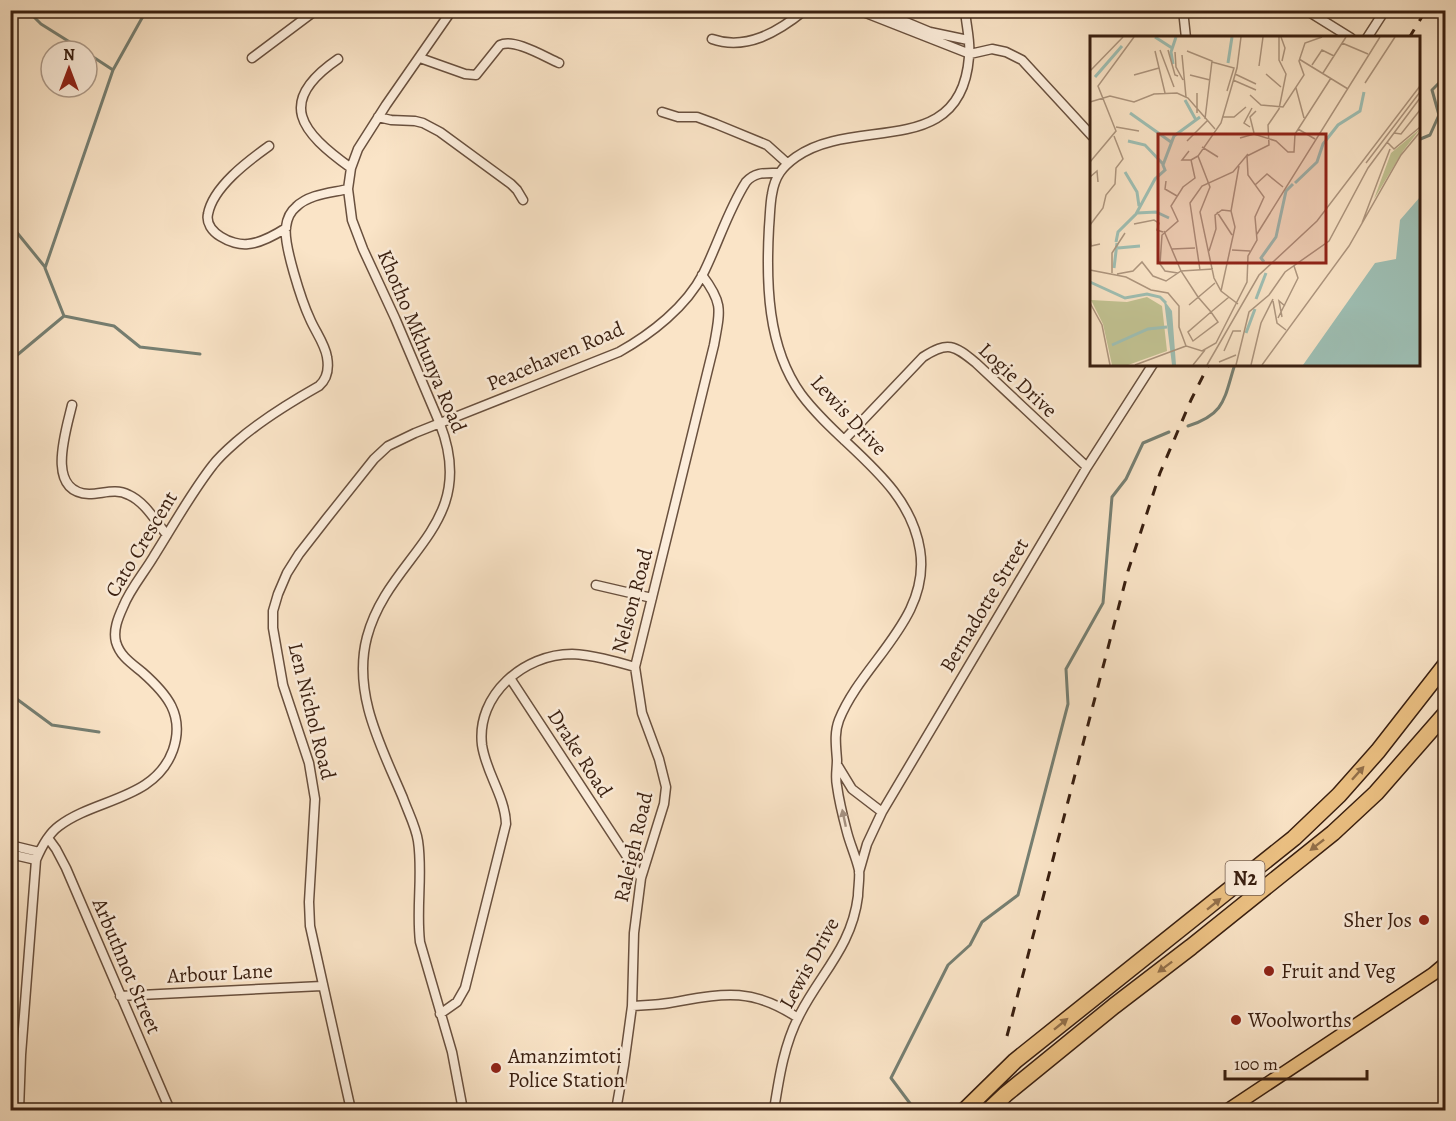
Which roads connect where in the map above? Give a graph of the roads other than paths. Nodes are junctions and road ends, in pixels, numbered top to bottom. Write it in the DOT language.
graph roads {
  1 [pos="316,10"];
  2 [pos="452,10"];
  3 [pos="805,10"];
  4 [pos="858,10"];
  5 [pos="877,10"];
  6 [pos="965,10"];
  7 [pos="1183,10"];
  8 [pos="1306,10"];
  9 [pos="1385,10"];
  10 [pos="1186,36"];
  11 [pos="1348,36"];
  12 [pos="1368,36"];
  13 [pos="712,39"];
  14 [pos="968,40"];
  15 [pos="970,54"];
  16 [pos="252,58"];
  17 [pos="420,58"];
  18 [pos="338,60"];
  19 [pos="559,63"];
  20 [pos="662,112"];
  21 [pos="378,117"];
  22 [pos="1090,133"];
  23 [pos="269,146"];
  24 [pos="788,163"];
  25 [pos="351,168"];
  26 [pos="777,173"];
  27 [pos="348,189"];
  28 [pos="523,200"];
  29 [pos="286,228"];
  30 [pos="702,275"];
  31 [pos="1152,366"];
  32 [pos="72,405"];
  33 [pos="440,424"];
  34 [pos="844,440"];
  35 [pos="1087,467"];
  36 [pos="167,535"];
  37 [pos="596,585"];
  38 [pos="652,598"];
  39 [pos="1446,664"];
  40 [pos="635,667"];
  41 [pos="510,678"];
  42 [pos="1446,713"];
  43 [pos="837,763"];
  44 [pos="882,812"];
  45 [pos="48,838"];
  46 [pos="10,845"];
  47 [pos="10,854"];
  48 [pos="38,856"];
  49 [pos="859,872"];
  50 [pos="641,878"];
  51 [pos="1446,963"];
  52 [pos="322,986"];
  53 [pos="120,996"];
  54 [pos="632,1006"];
  55 [pos="440,1014"];
  56 [pos="798,1017"];
  57 [pos="998,1076"];
  58 [pos="779,1082"];
  59 [pos="19,1110"];
  60 [pos="170,1110"];
  61 [pos="351,1110"];
  62 [pos="463,1110"];
  63 [pos="616,1110"];
  64 [pos="774,1110"];
  65 [pos="780,1110"];
  66 [pos="958,1110"];
  67 [pos="965,1110"];
  68 [pos="989,1110"];
  69 [pos="1228,1110"];
  1 -- 16 [label="street"];
  2 -- 17 [label="street, Khotho Mkhunya Road"];
  3 -- 13 [label="street"];
  4 -- 15 [label="street"];
  5 -- 14 [label="street"];
  6 -- 14 [label="street"];
  7 -- 10 [label="street"];
  8 -- 11 [label="street"];
  9 -- 12 [label="street"];
  14 -- 15 [label="street"];
  15 -- 22 [label="street"];
  15 -- 24 [label="street"];
  17 -- 19 [label="street"];
  17 -- 21 [label="street, Khotho Mkhunya Road"];
  18 -- 25 [label="street"];
  20 -- 24 [label="street"];
  21 -- 25 [label="street, Khotho Mkhunya Road"];
  21 -- 28 [label="street"];
  23 -- 29 [label="street"];
  24 -- 26 [label="street"];
  25 -- 27 [label="street, Khotho Mkhunya Road"];
  26 -- 30 [label="street, Peacehaven Road"];
  26 -- 34 [label="street, Lewis Drive"];
  27 -- 29 [label="street"];
  27 -- 33 [label="street, Khotho Mkhunya Road"];
  29 -- 36 [label="street, Cato Crescent"];
  30 -- 33 [label="street, Peacehaven Road"];
  30 -- 38 [label="street, Nelson Road"];
  31 -- 35 [label="street, Bernadotte Street"];
  32 -- 36 [label="street"];
  33 -- 52 [label="street, Len Nichol Road"];
  33 -- 55 [label="street, Khotho Mkhunya Road"];
  34 -- 35 [label="street, Logie Drive"];
  34 -- 43 [label="street, Lewis Drive"];
  35 -- 44 [label="street, Bernadotte Street"];
  36 -- 45 [label="street, Cato Crescent"];
  37 -- 38 [label="street"];
  38 -- 40 [label="street, Nelson Road"];
  57 -- 39 [label="highway, N2, one-way"];
  40 -- 41 [label="street, Nelson Road"];
  40 -- 50 [label="street, Raleigh Road"];
  41 -- 50 [label="street, Drake Road"];
  41 -- 55 [label="street, Nelson Road"];
  42 -- 68 [label="highway, N2, one-way"];
  43 -- 44 [label="street, Lewis Drive"];
  49 -- 43 [label="street, Lewis Drive, one-way"];
  44 -- 49 [label="street, Bernadotte Street"];
  45 -- 48 [label="street, Cato Crescent"];
  45 -- 53 [label="street, Arbuthnot Street"];
  46 -- 48 [label="street"];
  47 -- 48 [label="street"];
  48 -- 59 [label="street, Cato Crescent"];
  49 -- 56 [label="street, Lewis Drive"];
  50 -- 54 [label="street, Raleigh Road"];
  51 -- 69 [label="main road"];
  52 -- 53 [label="street, Arbour Lane"];
  52 -- 61 [label="street, Len Nichol Road"];
  53 -- 60 [label="street, Arbuthnot Street"];
  54 -- 56 [label="street"];
  54 -- 63 [label="street, Raleigh Road"];
  55 -- 62 [label="street, Khotho Mkhunya Road"];
  56 -- 58 [label="street, Lewis Drive"];
  57 -- 66 [label="highway"];
  57 -- 67 [label="highway, N2"];
  58 -- 64 [label="street, Lewis Drive"];
  58 -- 65 [label="street"];
}
